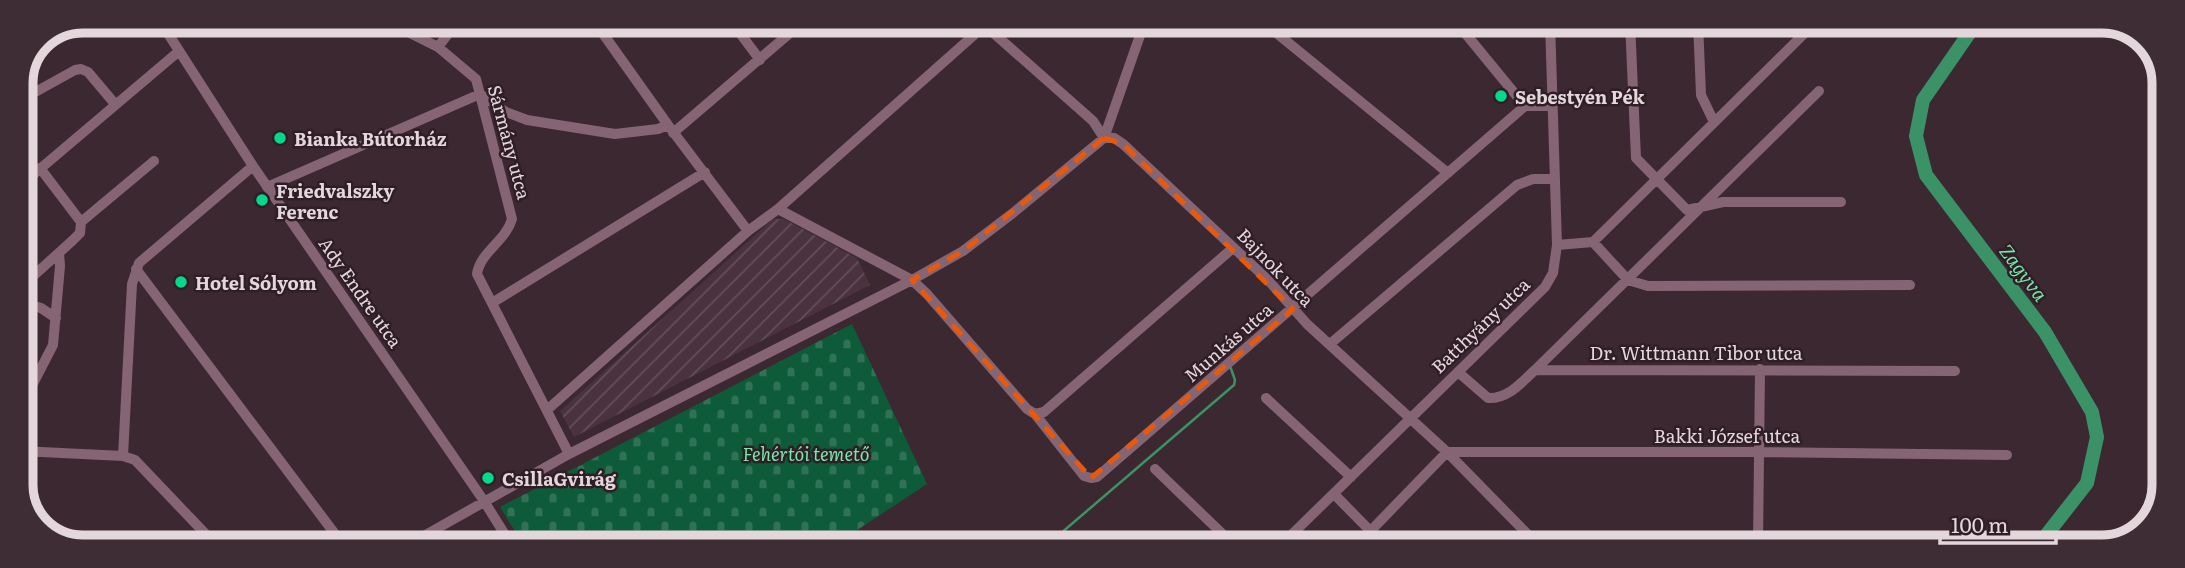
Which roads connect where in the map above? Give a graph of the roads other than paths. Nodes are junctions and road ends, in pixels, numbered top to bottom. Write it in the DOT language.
graph roads {
  1 [pos="167,33"];
  2 [pos="410,33"];
  3 [pos="449,33"];
  4 [pos="603,33"];
  5 [pos="740,33"];
  6 [pos="791,33"];
  7 [pos="975,33"];
  8 [pos="993,33"];
  9 [pos="1138,33"];
  10 [pos="1276,33"];
  11 [pos="1465,33"];
  12 [pos="1550,33"];
  13 [pos="1630,33"];
  14 [pos="1698,33"];
  15 [pos="1805,33"];
  16 [pos="438,47"];
  17 [pos="178,52"];
  18 [pos="760,60"];
  19 [pos="1819,91"];
  20 [pos="33,93"];
  21 [pos="480,94"];
  22 [pos="115,104"];
  23 [pos="1525,106"];
  24 [pos="1553,106"];
  25 [pos="1714,122"];
  26 [pos="671,129"];
  27 [pos="1104,138"];
  28 [pos="154,161"];
  29 [pos="253,166"];
  30 [pos="40,168"];
  31 [pos="705,172"];
  32 [pos="1448,173"];
  33 [pos="33,174"];
  34 [pos="1555,179"];
  35 [pos="1655,180"];
  36 [pos="267,187"];
  37 [pos="1841,202"];
  38 [pos="1700,208"];
  39 [pos="778,209"];
  40 [pos="82,222"];
  41 [pos="748,231"];
  42 [pos="1593,242"];
  43 [pos="1557,245"];
  44 [pos="1233,247"];
  45 [pos="59,253"];
  46 [pos="136,269"];
  47 [pos="33,276"];
  48 [pos="912,281"];
  49 [pos="1628,281"];
  50 [pos="1910,285"];
  51 [pos="492,303"];
  52 [pos="33,306"];
  53 [pos="1293,309"];
  54 [pos="56,318"];
  55 [pos="1330,344"];
  56 [pos="1760,369"];
  57 [pos="1535,370"];
  58 [pos="1955,371"];
  59 [pos="1458,372"];
  60 [pos="33,384"];
  61 [pos="1266,398"];
  62 [pos="547,410"];
  63 [pos="1035,414"];
  64 [pos="1409,418"];
  65 [pos="33,452"];
  66 [pos="1447,452"];
  67 [pos="1760,452"];
  68 [pos="569,454"];
  69 [pos="2007,455"];
  70 [pos="123,456"];
  71 [pos="1155,469"];
  72 [pos="1351,477"];
  73 [pos="1334,494"];
  74 [pos="484,501"];
  75 [pos="1370,532"];
  76 [pos="207,535"];
  77 [pos="336,535"];
  78 [pos="425,535"];
  79 [pos="505,535"];
  80 [pos="1223,535"];
  81 [pos="1292,535"];
  82 [pos="1367,535"];
  83 [pos="1373,535"];
  84 [pos="1525,535"];
  85 [pos="1758,535"];
  1 -- 17 [label="street, Ady Endre utca"];
  2 -- 16 [label="street, Sármány utca"];
  3 -- 16 [label="street"];
  4 -- 26 [label="street"];
  5 -- 18 [label="street"];
  6 -- 18 [label="street"];
  7 -- 39 [label="street"];
  8 -- 27 [label="street, Bajnok utca"];
  9 -- 27 [label="street"];
  10 -- 32 [label="street"];
  11 -- 23 [label="street"];
  12 -- 24 [label="street, Batthyány utca"];
  13 -- 35 [label="street"];
  14 -- 25 [label="street"];
  15 -- 25 [label="street"];
  16 -- 21 [label="street, Sármány utca"];
  17 -- 22 [label="street"];
  17 -- 29 [label="street, Ady Endre utca"];
  18 -- 26 [label="street"];
  19 -- 38 [label="street"];
  20 -- 22 [label="street"];
  21 -- 26 [label="street"];
  21 -- 36 [label="street"];
  21 -- 51 [label="street, Sármány utca"];
  22 -- 30 [label="street"];
  23 -- 24 [label="street"];
  23 -- 32 [label="street, Munkás utca"];
  24 -- 34 [label="street, Batthyány utca"];
  25 -- 35 [label="street"];
  26 -- 31 [label="street"];
  27 -- 44 [label="street, Bajnok utca"];
  27 -- 48 [label="street"];
  28 -- 40 [label="street"];
  29 -- 36 [label="street, Ady Endre utca"];
  29 -- 46 [label="street"];
  30 -- 33 [label="street"];
  30 -- 40 [label="street"];
  31 -- 41 [label="street"];
  31 -- 51 [label="street"];
  32 -- 53 [label="street, Munkás utca"];
  34 -- 43 [label="street, Batthyány utca"];
  34 -- 55 [label="street"];
  35 -- 38 [label="street"];
  35 -- 42 [label="street"];
  36 -- 74 [label="street, Ady Endre utca"];
  37 -- 38 [label="street"];
  38 -- 49 [label="street"];
  39 -- 41 [label="street"];
  39 -- 48 [label="street, Munkás utca"];
  40 -- 45 [label="street"];
  41 -- 62 [label="street"];
  42 -- 43 [label="street"];
  42 -- 49 [label="street"];
  43 -- 59 [label="street, Batthyány utca"];
  44 -- 53 [label="street, Bajnok utca"];
  44 -- 63 [label="street"];
  45 -- 47 [label="street"];
  45 -- 54 [label="street"];
  46 -- 70 [label="street"];
  46 -- 77 [label="street"];
  48 -- 63 [label="street, Munkás utca"];
  48 -- 68 [label="street"];
  49 -- 50 [label="street"];
  49 -- 57 [label="street"];
  51 -- 62 [label="street, Sármány utca"];
  52 -- 54 [label="street"];
  53 -- 55 [label="street, Bajnok utca"];
  53 -- 63 [label="street, Munkás utca"];
  54 -- 60 [label="street"];
  55 -- 64 [label="street, Bajnok utca"];
  56 -- 57 [label="street, Dr. Wittmann Tibor utca"];
  56 -- 58 [label="street, Dr. Wittmann Tibor utca"];
  56 -- 67 [label="street"];
  57 -- 59 [label="street"];
  59 -- 64 [label="street, Batthyány utca"];
  61 -- 72 [label="street"];
  62 -- 68 [label="street, Sármány utca"];
  64 -- 66 [label="street, Bajnok utca"];
  64 -- 72 [label="street, Batthyány utca"];
  65 -- 70 [label="street"];
  66 -- 67 [label="street, Bakki József utca"];
  66 -- 75 [label="street"];
  66 -- 84 [label="street, Bajnok utca"];
  67 -- 69 [label="street, Bakki József utca"];
  67 -- 85 [label="street"];
  68 -- 74 [label="street"];
  70 -- 76 [label="street"];
  71 -- 80 [label="street"];
  72 -- 73 [label="street, Batthyány utca"];
  73 -- 75 [label="street"];
  73 -- 81 [label="street, Batthyány utca"];
  74 -- 78 [label="street"];
  74 -- 79 [label="street, Ady Endre utca"];
  75 -- 82 [label="street"];
  75 -- 83 [label="street"];
}
